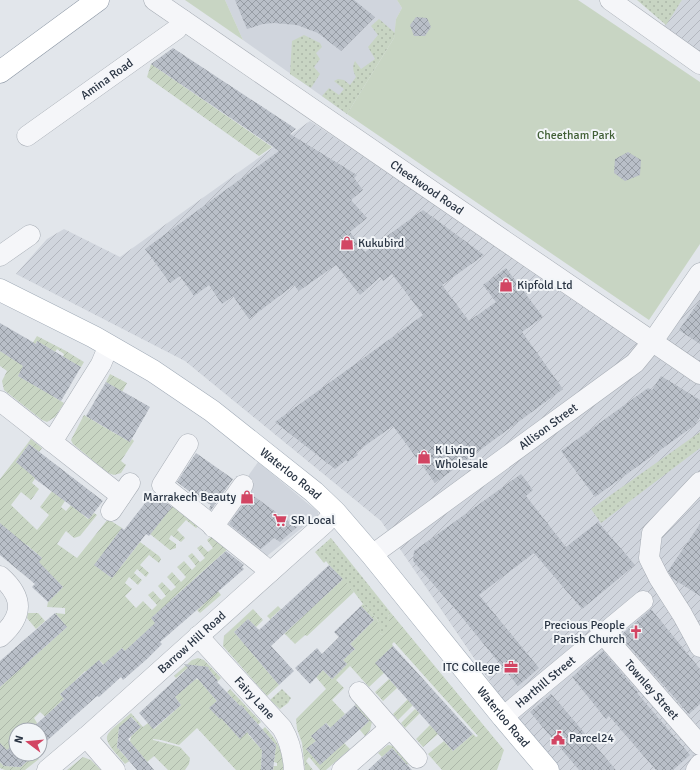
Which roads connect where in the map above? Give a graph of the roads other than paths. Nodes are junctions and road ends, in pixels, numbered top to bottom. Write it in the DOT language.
graph roads {
  1 [pos="98,0"];
  2 [pos="154,0"];
  3 [pos="610,0"];
  4 [pos="183,20"];
  5 [pos="700,64"];
  6 [pos="0,72"];
  7 [pos="28,136"];
  8 [pos="30,235"];
  9 [pos="0,256"];
  10 [pos="700,273"];
  11 [pos="0,290"];
  12 [pos="653,342"];
  13 [pos="109,345"];
  14 [pos="700,374"];
  15 [pos="0,401"];
  16 [pos="52,442"];
  17 [pos="188,444"];
  18 [pos="700,482"];
  19 [pos="244,485"];
  20 [pos="121,497"];
  21 [pos="335,512"];
  22 [pos="214,527"];
  23 [pos="372,555"];
  24 [pos="270,572"];
  25 [pos="0,576"];
  26 [pos="644,601"];
  27 [pos="603,634"];
  28 [pos="198,636"];
  29 [pos="0,637"];
  30 [pos="700,647"];
  31 [pos="359,692"];
  32 [pos="503,717"];
  33 [pos="390,728"];
  34 [pos="86,737"];
  35 [pos="700,746"];
  36 [pos="417,758"];
  37 [pos="700,764"];
  38 [pos="540,767"];
  39 [pos="47,770"];
  40 [pos="115,770"];
  41 [pos="294,770"];
  42 [pos="342,770"];
  43 [pos="696,770"];
  1 -- 6 [label="main road"];
  2 -- 4 [label="street, Cheetwood Road"];
  3 -- 5 [label="street"];
  4 -- 7 [label="street, Amina Road"];
  4 -- 12 [label="street, Cheetwood Road"];
  8 -- 9 [label="street"];
  10 -- 12 [label="street, Allison Street"];
  11 -- 13 [label="main road, Waterloo Road"];
  12 -- 14 [label="street, Cheetwood Road"];
  12 -- 23 [label="street, Allison Street"];
  13 -- 16 [label="street"];
  13 -- 21 [label="main road, Waterloo Road"];
  15 -- 16 [label="street"];
  16 -- 20 [label="street"];
  17 -- 22 [label="street"];
  18 -- 30 [label="street"];
  19 -- 22 [label="street"];
  21 -- 23 [label="main road, Waterloo Road"];
  21 -- 24 [label="street, Barrow Hill Road"];
  22 -- 24 [label="street"];
  23 -- 32 [label="main road, Waterloo Road"];
  24 -- 28 [label="street, Barrow Hill Road"];
  25 -- 29 [label="street"];
  26 -- 27 [label="street, Harthill Street"];
  27 -- 32 [label="street, Harthill Street"];
  27 -- 35 [label="street, Townley Street"];
  28 -- 34 [label="street, Barrow Hill Road"];
  28 -- 41 [label="street, Fairy Lane"];
  31 -- 33 [label="street"];
  32 -- 38 [label="main road, Waterloo Road"];
  33 -- 36 [label="street"];
  33 -- 42 [label="street"];
  34 -- 39 [label="street, Barrow Hill Road"];
  34 -- 40 [label="street"];
  37 -- 43 [label="street"];
}
